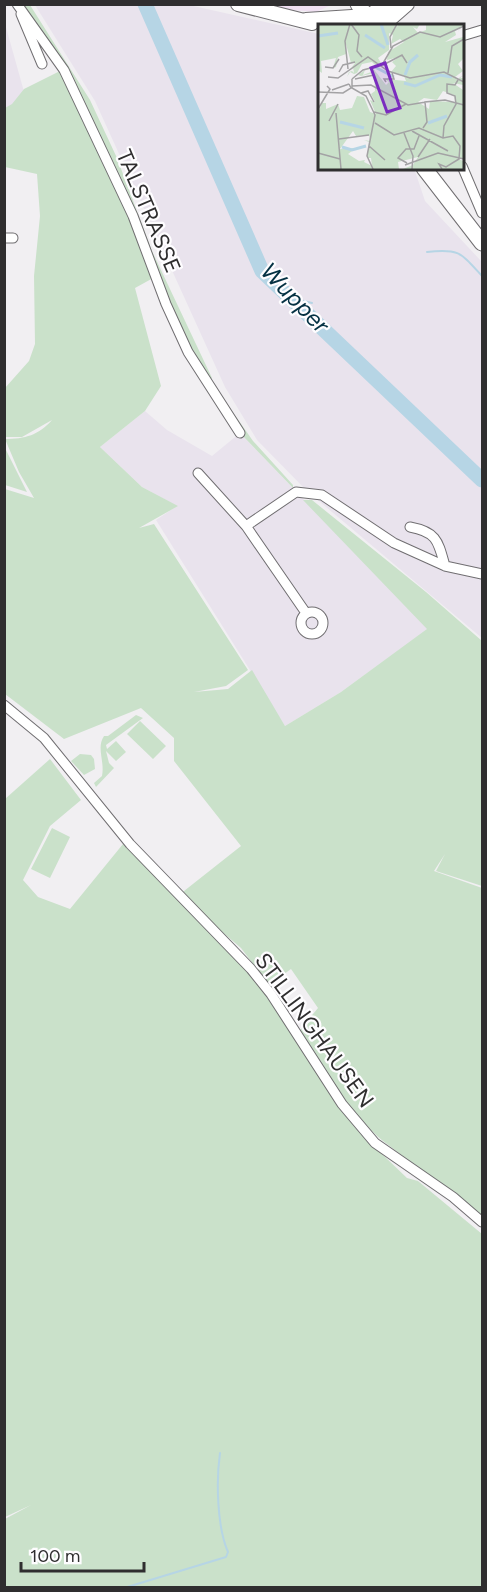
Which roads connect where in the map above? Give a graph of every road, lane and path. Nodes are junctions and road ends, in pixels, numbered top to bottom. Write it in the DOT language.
graph roads {
  1 [pos="238,4"];
  2 [pos="338,4"];
  3 [pos="391,4"];
  4 [pos="407,4"];
  5 [pos="18,5"];
  6 [pos="369,18"];
  7 [pos="324,22"];
  8 [pos="483,30"];
  9 [pos="463,36"];
  10 [pos="42,64"];
  11 [pos="463,168"];
  12 [pos="426,170"];
  13 [pos="483,213"];
  14 [pos="483,243"];
  15 [pos="240,433"];
  16 [pos="198,473"];
  17 [pos="246,526"];
  18 [pos="410,527"];
  19 [pos="445,566"];
  20 [pos="483,574"];
  21 [pos="306,613"];
  22 [pos="4,705"];
  23 [pos="483,1222"];
  1 -- 7 [label="main road"];
  2 -- 7 [label="main road"];
  3 -- 6 [label="main road"];
  4 -- 6 [label="main road"];
  5 -- 10 [label="street, TALSTRASSE"];
  5 -- 15 [label="street, TALSTRASSE"];
  6 -- 7 [label="main road"];
  8 -- 9 [label="street"];
  11 -- 13 [label="street"];
  12 -- 14 [label="main road"];
  16 -- 17 [label="street"];
  17 -- 19 [label="street"];
  17 -- 21 [label="street"];
  18 -- 19 [label="street"];
  19 -- 20 [label="street"];
  22 -- 23 [label="street, STILLINGHAUSEN"];
}
